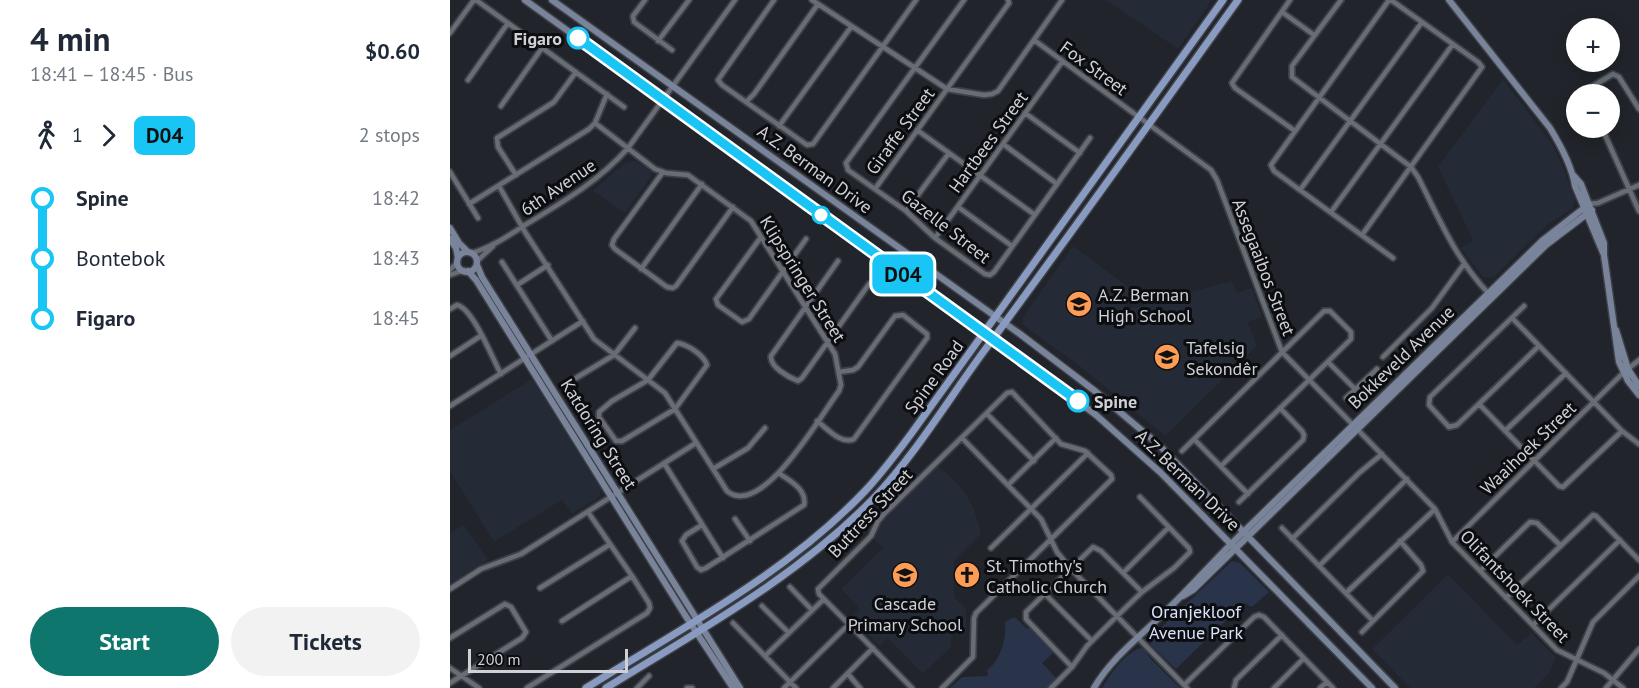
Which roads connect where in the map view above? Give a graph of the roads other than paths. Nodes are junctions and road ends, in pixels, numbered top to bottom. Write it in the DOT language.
graph roads {
  1 [pos="475,0"];
  2 [pos="525,0"];
  3 [pos="552,0"];
  4 [pos="645,0"];
  5 [pos="688,0"];
  6 [pos="724,0"];
  7 [pos="774,0"];
  8 [pos="812,0"];
  9 [pos="916,0"];
  10 [pos="964,0"];
  11 [pos="1008,0"];
  12 [pos="1062,0"];
  13 [pos="1223,0"];
  14 [pos="1238,0"];
  15 [pos="1290,0"];
  16 [pos="1341,0"];
  17 [pos="1390,0"];
  18 [pos="1449,0"];
  19 [pos="733,2"];
  20 [pos="818,4"];
  21 [pos="1282,12"];
  22 [pos="1422,22"];
  23 [pos="508,23"];
  24 [pos="851,27"];
  25 [pos="450,33"];
  26 [pos="1314,35"];
  27 [pos="1034,40"];
  28 [pos="658,41"];
  29 [pos="1453,44"];
  30 [pos="883,45"];
  31 [pos="542,48"];
  32 [pos="672,50"];
  33 [pos="1062,62"];
  34 [pos="915,68"];
  35 [pos="576,72"];
  36 [pos="468,80"];
  37 [pos="1595,84"];
  38 [pos="673,87"];
  39 [pos="946,89"];
  40 [pos="607,94"];
  41 [pos="1319,98"];
  42 [pos="663,100"];
  43 [pos="746,102"];
  44 [pos="501,106"];
  45 [pos="624,107"];
  46 [pos="1639,109"];
  47 [pos="1025,113"];
  48 [pos="1139,117"];
  49 [pos="1351,120"];
  50 [pos="595,123"];
  51 [pos="1149,124"];
  52 [pos="779,126"];
  53 [pos="917,130"];
  54 [pos="1295,131"];
  55 [pos="1090,138"];
  56 [pos="1606,138"];
  57 [pos="1381,143"];
  58 [pos="1003,144"];
  59 [pos="628,148"];
  60 [pos="949,153"];
  61 [pos="1080,153"];
  62 [pos="1412,167"];
  63 [pos="450,172"];
  64 [pos="663,172"];
  65 [pos="516,175"];
  66 [pos="980,176"];
  67 [pos="702,184"];
  68 [pos="1057,184"];
  69 [pos="1639,184"];
  70 [pos="499,186"];
  71 [pos="875,189"];
  72 [pos="1629,189"];
  73 [pos="1300,190"];
  74 [pos="469,204"];
  75 [pos="733,207"];
  76 [pos="958,207"];
  77 [pos="1588,208"];
  78 [pos="906,211"];
  79 [pos="1639,211"];
  80 [pos="1331,212"];
  81 [pos="1035,215"];
  82 [pos="478,218"];
  83 [pos="523,226"];
  84 [pos="450,228"];
  85 [pos="1362,235"];
  86 [pos="761,237"];
  87 [pos="935,237"];
  88 [pos="450,238"];
  89 [pos="806,239"];
  90 [pos="495,244"];
  91 [pos="1012,246"];
  92 [pos="470,252"];
  93 [pos="1393,258"];
  94 [pos="458,260"];
  95 [pos="838,261"];
  96 [pos="502,262"];
  97 [pos="477,263"];
  98 [pos="1464,264"];
  99 [pos="548,265"];
  100 [pos="642,268"];
  101 [pos="466,271"];
  102 [pos="783,271"];
  103 [pos="450,273"];
  104 [pos="869,284"];
  105 [pos="517,285"];
  106 [pos="1490,295"];
  107 [pos="1524,306"];
  108 [pos="450,309"];
  109 [pos="806,309"];
  110 [pos="995,317"];
  111 [pos="1512,318"];
  112 [pos="583,321"];
  113 [pos="1005,324"];
  114 [pos="635,328"];
  115 [pos="985,332"];
  116 [pos="482,335"];
  117 [pos="994,338"];
  118 [pos="552,341"];
  119 [pos="828,343"];
  120 [pos="1539,346"];
  121 [pos="1282,352"];
  122 [pos="614,355"];
  123 [pos="450,356"];
  124 [pos="528,357"];
  125 [pos="1383,357"];
  126 [pos="1639,360"];
  127 [pos="1328,362"];
  128 [pos="1377,369"];
  129 [pos="1626,371"];
  130 [pos="839,372"];
  131 [pos="1566,373"];
  132 [pos="501,374"];
  133 [pos="576,378"];
  134 [pos="648,380"];
  135 [pos="1309,380"];
  136 [pos="1639,386"];
  137 [pos="1355,389"];
  138 [pos="1639,395"];
  139 [pos="1346,398"];
  140 [pos="1594,403"];
  141 [pos="1479,404"];
  142 [pos="450,406"];
  143 [pos="1280,408"];
  144 [pos="675,409"];
  145 [pos="987,414"];
  146 [pos="818,421"];
  147 [pos="1355,427"];
  148 [pos="765,428"];
  149 [pos="1506,431"];
  150 [pos="1622,431"];
  151 [pos="962,438"];
  152 [pos="1056,438"];
  153 [pos="1194,438"];
  154 [pos="696,442"];
  155 [pos="1639,444"];
  156 [pos="1182,451"];
  157 [pos="1088,453"];
  158 [pos="1382,454"];
  159 [pos="1034,461"];
  160 [pos="1536,461"];
  161 [pos="664,463"];
  162 [pos="1221,466"];
  163 [pos="714,470"];
  164 [pos="780,474"];
  165 [pos="1407,480"];
  166 [pos="1008,485"];
  167 [pos="618,493"];
  168 [pos="1248,494"];
  169 [pos="611,497"];
  170 [pos="1140,497"];
  171 [pos="1239,502"];
  172 [pos="1031,509"];
  173 [pos="1435,509"];
  174 [pos="588,512"];
  175 [pos="735,519"];
  176 [pos="702,525"];
  177 [pos="1169,527"];
  178 [pos="1282,528"];
  179 [pos="1245,535"];
  180 [pos="1292,538"];
  181 [pos="1051,540"];
  182 [pos="1620,540"];
  183 [pos="750,541"];
  184 [pos="1400,541"];
  185 [pos="1452,542"];
  186 [pos="609,545"];
  187 [pos="1560,545"];
  188 [pos="1234,546"];
  189 [pos="991,548"];
  190 [pos="723,558"];
  191 [pos="1639,560"];
  192 [pos="1319,566"];
  193 [pos="1070,568"];
  194 [pos="1480,571"];
  195 [pos="1123,573"];
  196 [pos="632,576"];
  197 [pos="1639,576"];
  198 [pos="790,587"];
  199 [pos="540,588"];
  200 [pos="450,589"];
  201 [pos="1142,592"];
  202 [pos="1346,593"];
  203 [pos="1045,594"];
  204 [pos="824,598"];
  205 [pos="1506,598"];
  206 [pos="762,606"];
  207 [pos="812,610"];
  208 [pos="1117,615"];
  209 [pos="562,621"];
  210 [pos="693,621"];
  211 [pos="1373,621"];
  212 [pos="733,623"];
  213 [pos="849,624"];
  214 [pos="1533,625"];
  215 [pos="699,630"];
  216 [pos="1362,632"];
  217 [pos="789,633"];
  218 [pos="1282,635"];
  219 [pos="450,638"];
  220 [pos="1139,638"];
  221 [pos="1092,641"];
  222 [pos="873,648"];
  223 [pos="1639,649"];
  224 [pos="765,656"];
  225 [pos="1304,658"];
  226 [pos="1576,660"];
  227 [pos="1072,667"];
  228 [pos="450,668"];
  229 [pos="848,674"];
  230 [pos="462,676"];
  231 [pos="649,676"];
  232 [pos="1612,679"];
  233 [pos="790,682"];
  234 [pos="1327,682"];
  235 [pos="450,683"];
  236 [pos="1185,686"];
  237 [pos="478,688"];
  238 [pos="527,688"];
  239 [pos="586,688"];
  240 [pos="606,688"];
  241 [pos="637,688"];
  242 [pos="687,688"];
  243 [pos="692,688"];
  244 [pos="733,688"];
  245 [pos="740,688"];
  246 [pos="784,688"];
  247 [pos="796,688"];
  248 [pos="832,688"];
  249 [pos="860,688"];
  250 [pos="912,688"];
  251 [pos="942,688"];
  252 [pos="1052,688"];
  253 [pos="1095,688"];
  254 [pos="1234,688"];
  255 [pos="1274,688"];
  256 [pos="1320,688"];
  257 [pos="1333,688"];
  258 [pos="1372,688"];
  259 [pos="1395,688"];
  260 [pos="1561,688"];
  261 [pos="1606,688"];
  262 [pos="1623,688"];
  1 -- 23 [label="street"];
  1 -- 25 [label="street"];
  2 -- 42 [label="street, A.Z. Berman Drive"];
  3 -- 38 [label="street, A.Z. Berman Drive"];
  4 -- 28 [label="street"];
  5 -- 28 [label="street"];
  6 -- 19 [label="street"];
  7 -- 43 [label="street"];
  8 -- 20 [label="street"];
  9 -- 30 [label="street"];
  10 -- 34 [label="street"];
  11 -- 39 [label="street, Giraffe Street"];
  12 -- 27 [label="street"];
  13 -- 48 [label="main road, Spine Road"];
  14 -- 51 [label="main road, Spine Road"];
  15 -- 21 [label="street"];
  16 -- 26 [label="street"];
  17 -- 22 [label="street"];
  17 -- 41 [label="street"];
  18 -- 77 [label="street"];
  19 -- 38 [label="street, 6th Avenue"];
  20 -- 24 [label="street"];
  20 -- 43 [label="street"];
  21 -- 26 [label="street"];
  21 -- 54 [label="street"];
  22 -- 29 [label="street"];
  22 -- 49 [label="street"];
  23 -- 31 [label="street"];
  23 -- 36 [label="street"];
  24 -- 30 [label="street"];
  24 -- 52 [label="street"];
  26 -- 41 [label="street"];
  27 -- 33 [label="street, Fox Street"];
  27 -- 39 [label="street"];
  28 -- 32 [label="street"];
  29 -- 57 [label="street"];
  29 -- 62 [label="street"];
  30 -- 34 [label="street"];
  30 -- 52 [label="street"];
  31 -- 35 [label="street"];
  31 -- 44 [label="street"];
  33 -- 47 [label="street, Hartbees Street"];
  33 -- 48 [label="street, Fox Street"];
  34 -- 39 [label="street"];
  34 -- 71 [label="street, Gazelle Street"];
  35 -- 40 [label="street"];
  35 -- 65 [label="street"];
  37 -- 46 [label="street"];
  38 -- 42 [label="street, 6th Avenue"];
  38 -- 110 [label="street, A.Z. Berman Drive"];
  39 -- 53 [label="street, Giraffe Street"];
  40 -- 45 [label="street"];
  40 -- 50 [label="street"];
  41 -- 49 [label="street"];
  41 -- 54 [label="street"];
  42 -- 59 [label="street, 6th Avenue"];
  42 -- 115 [label="street, A.Z. Berman Drive"];
  43 -- 52 [label="street"];
  47 -- 58 [label="street, Hartbees Street"];
  47 -- 61 [label="street"];
  48 -- 51 [label="street, Fox Street"];
  48 -- 110 [label="main road, Spine Road"];
  49 -- 57 [label="street"];
  49 -- 73 [label="street"];
  50 -- 59 [label="street, Klipspringer Street"];
  50 -- 65 [label="street"];
  51 -- 113 [label="main road, Spine Road"];
  51 -- 121 [label="street, Assegaaibos Street"];
  53 -- 60 [label="street"];
  53 -- 71 [label="street, Giraffe Street"];
  54 -- 73 [label="street"];
  55 -- 61 [label="street, Gazelle Street"];
  56 -- 72 [label="street"];
  57 -- 62 [label="street"];
  57 -- 80 [label="street"];
  58 -- 66 [label="street, Hartbees Street"];
  58 -- 68 [label="street"];
  59 -- 64 [label="street, Klipspringer Street"];
  59 -- 83 [label="street, 6th Avenue"];
  60 -- 66 [label="street"];
  60 -- 78 [label="street"];
  61 -- 68 [label="street, Gazelle Street"];
  62 -- 85 [label="street"];
  62 -- 98 [label="street"];
  63 -- 74 [label="street"];
  64 -- 67 [label="street, Klipspringer Street"];
  64 -- 100 [label="street"];
  65 -- 70 [label="street"];
  66 -- 76 [label="street, Hartbees Street"];
  66 -- 81 [label="street"];
  67 -- 75 [label="street, Klipspringer Street"];
  67 -- 100 [label="street"];
  68 -- 81 [label="street, Gazelle Street"];
  69 -- 72 [label="street"];
  70 -- 74 [label="street"];
  70 -- 83 [label="street"];
  71 -- 78 [label="street, Gazelle Street"];
  72 -- 77 [label="street"];
  72 -- 79 [label="street"];
  73 -- 80 [label="street"];
  74 -- 82 [label="street"];
  75 -- 86 [label="street, Klipspringer Street"];
  75 -- 100 [label="street"];
  76 -- 87 [label="street, Hartbees Street"];
  76 -- 91 [label="street"];
  77 -- 106 [label="street, Bokkeveld Avenue"];
  77 -- 129 [label="street"];
  78 -- 87 [label="street, Gazelle Street"];
  80 -- 85 [label="street"];
  81 -- 91 [label="street, Gazelle Street"];
  83 -- 90 [label="street, 6th Avenue"];
  83 -- 99 [label="street"];
  84 -- 92 [label="street"];
  85 -- 93 [label="street"];
  86 -- 102 [label="street, Klipspringer Street"];
  86 -- 102 [label="street"];
  87 -- 91 [label="street, Gazelle Street"];
  88 -- 94 [label="street"];
  89 -- 102 [label="street"];
  90 -- 92 [label="street, 6th Avenue"];
  90 -- 97 [label="street, 6th Avenue"];
  92 -- 94 [label="street"];
  92 -- 97 [label="street"];
  94 -- 101 [label="street"];
  94 -- 103 [label="street"];
  95 -- 109 [label="street"];
  96 -- 105 [label="street"];
  97 -- 101 [label="street"];
  97 -- 124 [label="street, Katdoring Street"];
  98 -- 106 [label="street"];
  98 -- 125 [label="street"];
  99 -- 105 [label="street"];
  99 -- 112 [label="street"];
  101 -- 103 [label="street"];
  101 -- 124 [label="street, Katdoring Street"];
  102 -- 109 [label="street, Klipspringer Street"];
  104 -- 119 [label="street"];
  105 -- 118 [label="street"];
  106 -- 147 [label="street, Bokkeveld Avenue"];
  107 -- 111 [label="street"];
  108 -- 116 [label="street"];
  109 -- 119 [label="street, Klipspringer Street"];
  109 -- 119 [label="street"];
  110 -- 113 [label="street, A.Z. Berman Drive"];
  110 -- 115 [label="main road, Spine Road"];
  111 -- 120 [label="street"];
  111 -- 141 [label="street"];
  112 -- 118 [label="street"];
  112 -- 122 [label="street"];
  113 -- 117 [label="main road, Spine Road"];
  113 -- 179 [label="street, A.Z. Berman Drive"];
  114 -- 122 [label="street"];
  115 -- 117 [label="street, A.Z. Berman Drive"];
  115 -- 210 [label="main road, Spine Road"];
  116 -- 123 [label="street"];
  116 -- 132 [label="street"];
  117 -- 188 [label="street, A.Z. Berman Drive"];
  117 -- 215 [label="main road, Spine Road"];
  118 -- 124 [label="street"];
  119 -- 130 [label="street, Klipspringer Street"];
  120 -- 131 [label="street"];
  120 -- 141 [label="street"];
  121 -- 127 [label="street"];
  121 -- 135 [label="street, Assegaaibos Street"];
  121 -- 153 [label="street"];
  122 -- 133 [label="street"];
  122 -- 134 [label="street"];
  124 -- 132 [label="street"];
  124 -- 167 [label="street, Katdoring Street"];
  124 -- 169 [label="street, Katdoring Street"];
  126 -- 129 [label="street, Waaihoek Street"];
  127 -- 135 [label="street"];
  127 -- 137 [label="street"];
  128 -- 137 [label="street"];
  129 -- 136 [label="street"];
  129 -- 138 [label="street"];
  129 -- 140 [label="street, Waaihoek Street"];
  130 -- 146 [label="street"];
  130 -- 146 [label="street"];
  131 -- 140 [label="street"];
  131 -- 149 [label="street"];
  132 -- 142 [label="street"];
  134 -- 144 [label="street"];
  134 -- 144 [label="street"];
  134 -- 144 [label="street"];
  135 -- 143 [label="street"];
  135 -- 147 [label="street, Assegaaibos Street"];
  137 -- 139 [label="street"];
  140 -- 150 [label="street"];
  140 -- 160 [label="street, Waaihoek Street"];
  141 -- 149 [label="street"];
  143 -- 162 [label="street"];
  143 -- 168 [label="street"];
  144 -- 154 [label="street"];
  145 -- 151 [label="street, Buttress Street"];
  145 -- 152 [label="street, Buttress Street"];
  145 -- 159 [label="street"];
  146 -- 164 [label="street"];
  147 -- 158 [label="street, Olifantshoek Street"];
  147 -- 179 [label="street, Bokkeveld Avenue"];
  148 -- 163 [label="street"];
  149 -- 160 [label="street"];
  150 -- 155 [label="street"];
  150 -- 160 [label="street"];
  151 -- 166 [label="street"];
  151 -- 204 [label="street, Buttress Street"];
  152 -- 157 [label="street"];
  152 -- 159 [label="street"];
  153 -- 156 [label="street"];
  153 -- 162 [label="street"];
  154 -- 161 [label="street"];
  154 -- 163 [label="street"];
  157 -- 172 [label="street"];
  157 -- 181 [label="street"];
  158 -- 165 [label="street, Olifantshoek Street"];
  158 -- 180 [label="street"];
  159 -- 166 [label="street"];
  160 -- 185 [label="street, Waaihoek Street"];
  161 -- 167 [label="street"];
  161 -- 176 [label="street"];
  162 -- 168 [label="street"];
  163 -- 164 [label="street"];
  164 -- 183 [label="street"];
  165 -- 173 [label="street, Olifantshoek Street"];
  165 -- 192 [label="street"];
  166 -- 172 [label="street"];
  167 -- 169 [label="street"];
  167 -- 210 [label="street, Katdoring Street"];
  168 -- 171 [label="street"];
  169 -- 174 [label="street"];
  169 -- 210 [label="street, Katdoring Street"];
  170 -- 177 [label="street"];
  172 -- 181 [label="street"];
  172 -- 189 [label="street"];
  173 -- 184 [label="street"];
  173 -- 185 [label="street, Olifantshoek Street"];
  174 -- 186 [label="street"];
  174 -- 200 [label="street"];
  175 -- 183 [label="street"];
  176 -- 190 [label="street"];
  176 -- 190 [label="street"];
  177 -- 195 [label="street"];
  177 -- 201 [label="street"];
  178 -- 180 [label="street"];
  179 -- 188 [label="street, Bokkeveld Avenue"];
  179 -- 259 [label="street, A.Z. Berman Drive"];
  180 -- 192 [label="street"];
  181 -- 193 [label="street"];
  181 -- 251 [label="street"];
  182 -- 187 [label="street"];
  182 -- 191 [label="street"];
  182 -- 214 [label="street"];
  183 -- 190 [label="street"];
  184 -- 202 [label="street"];
  184 -- 211 [label="street"];
  185 -- 194 [label="street, Olifantshoek Street"];
  186 -- 196 [label="street"];
  186 -- 199 [label="street"];
  187 -- 194 [label="street"];
  187 -- 205 [label="street"];
  188 -- 220 [label="street, Bokkeveld Avenue"];
  188 -- 258 [label="street, A.Z. Berman Drive"];
  192 -- 202 [label="street"];
  193 -- 195 [label="street"];
  193 -- 203 [label="street"];
  193 -- 208 [label="street"];
  194 -- 205 [label="street, Olifantshoek Street"];
  195 -- 201 [label="street"];
  196 -- 209 [label="street"];
  196 -- 238 [label="street"];
  197 -- 226 [label="street"];
  198 -- 207 [label="street"];
  201 -- 208 [label="street"];
  202 -- 211 [label="street"];
  203 -- 221 [label="street"];
  203 -- 227 [label="street"];
  204 -- 207 [label="street, Buttress Street"];
  204 -- 213 [label="street"];
  205 -- 214 [label="street, Olifantshoek Street"];
  206 -- 217 [label="street"];
  207 -- 217 [label="street, Buttress Street"];
  208 -- 220 [label="street"];
  208 -- 221 [label="street"];
  210 -- 215 [label="street"];
  210 -- 239 [label="main road, Spine Road"];
  211 -- 216 [label="street"];
  212 -- 224 [label="street"];
  213 -- 222 [label="street"];
  213 -- 233 [label="street"];
  214 -- 226 [label="street, Olifantshoek Street"];
  215 -- 240 [label="main road, Spine Road"];
  215 -- 244 [label="street"];
  215 -- 245 [label="street"];
  217 -- 224 [label="street, Buttress Street"];
  218 -- 225 [label="street"];
  218 -- 236 [label="street"];
  218 -- 254 [label="street"];
  219 -- 230 [label="street"];
  220 -- 236 [label="street"];
  220 -- 253 [label="street, Bokkeveld Avenue"];
  221 -- 227 [label="street"];
  222 -- 229 [label="street"];
  222 -- 250 [label="street"];
  223 -- 232 [label="street"];
  224 -- 233 [label="street"];
  225 -- 234 [label="street"];
  225 -- 255 [label="street"];
  226 -- 232 [label="street, Olifantshoek Street"];
  226 -- 260 [label="street"];
  227 -- 252 [label="street"];
  228 -- 230 [label="street"];
  229 -- 248 [label="street"];
  229 -- 249 [label="street"];
  230 -- 235 [label="street"];
  230 -- 237 [label="street"];
  231 -- 241 [label="street"];
  232 -- 261 [label="street"];
  232 -- 262 [label="street, Olifantshoek Street"];
  233 -- 246 [label="street"];
  233 -- 247 [label="street"];
  234 -- 256 [label="street"];
  234 -- 257 [label="street"];
  242 -- 243 [label="street"];
}
